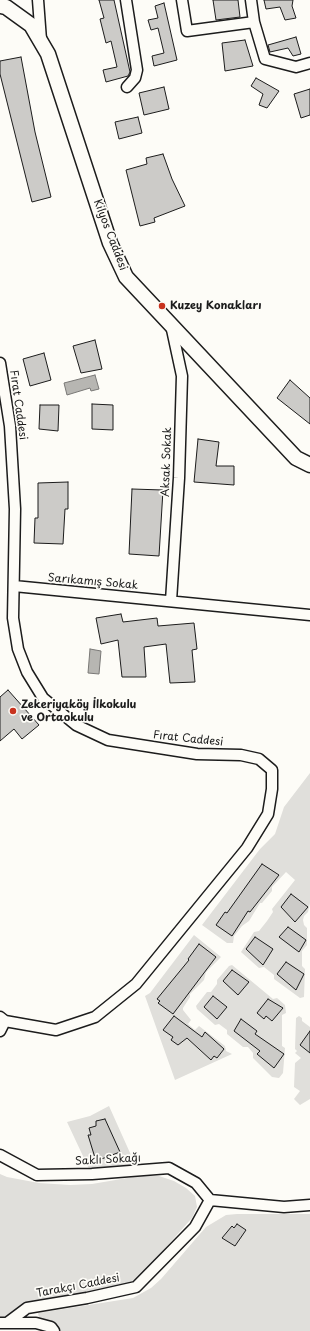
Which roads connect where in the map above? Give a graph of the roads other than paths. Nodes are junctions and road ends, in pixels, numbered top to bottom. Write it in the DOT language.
graph roads {
  1 [pos="38,0"];
  2 [pos="126,0"];
  3 [pos="182,0"];
  4 [pos="251,0"];
  5 [pos="0,6"];
  6 [pos="254,22"];
  7 [pos="41,40"];
  8 [pos="310,63"];
  9 [pos="127,87"];
  10 [pos="171,325"];
  11 [pos="0,362"];
  12 [pos="310,465"];
  13 [pos="14,586"];
  14 [pos="171,601"];
  15 [pos="310,615"];
  16 [pos="3,1019"];
  17 [pos="0,1031"];
  18 [pos="0,1156"];
  19 [pos="210,1200"];
  20 [pos="310,1205"];
  21 [pos="4,1323"];
  22 [pos="54,1331"];
  1 -- 7 [label="street"];
  2 -- 9 [label="street"];
  3 -- 6 [label="street"];
  4 -- 6 [label="street"];
  5 -- 7 [label="street, Kilyos Caddesi"];
  6 -- 8 [label="street"];
  7 -- 10 [label="street, Kilyos Caddesi"];
  10 -- 12 [label="street, Kilyos Caddesi"];
  10 -- 14 [label="street, Aksak Sokak"];
  11 -- 13 [label="street, Fırat Caddesi"];
  13 -- 14 [label="street, Sarıkamış Sokak"];
  13 -- 16 [label="street, Fırat Caddesi"];
  14 -- 15 [label="street, Sarıkamış Sokak"];
  16 -- 17 [label="street"];
  18 -- 19 [label="street, Saklı Sokağı"];
  19 -- 20 [label="street"];
  19 -- 21 [label="street, Tarakçı Caddesi"];
  21 -- 22 [label="street, Tarakçı Caddesi"];
}
